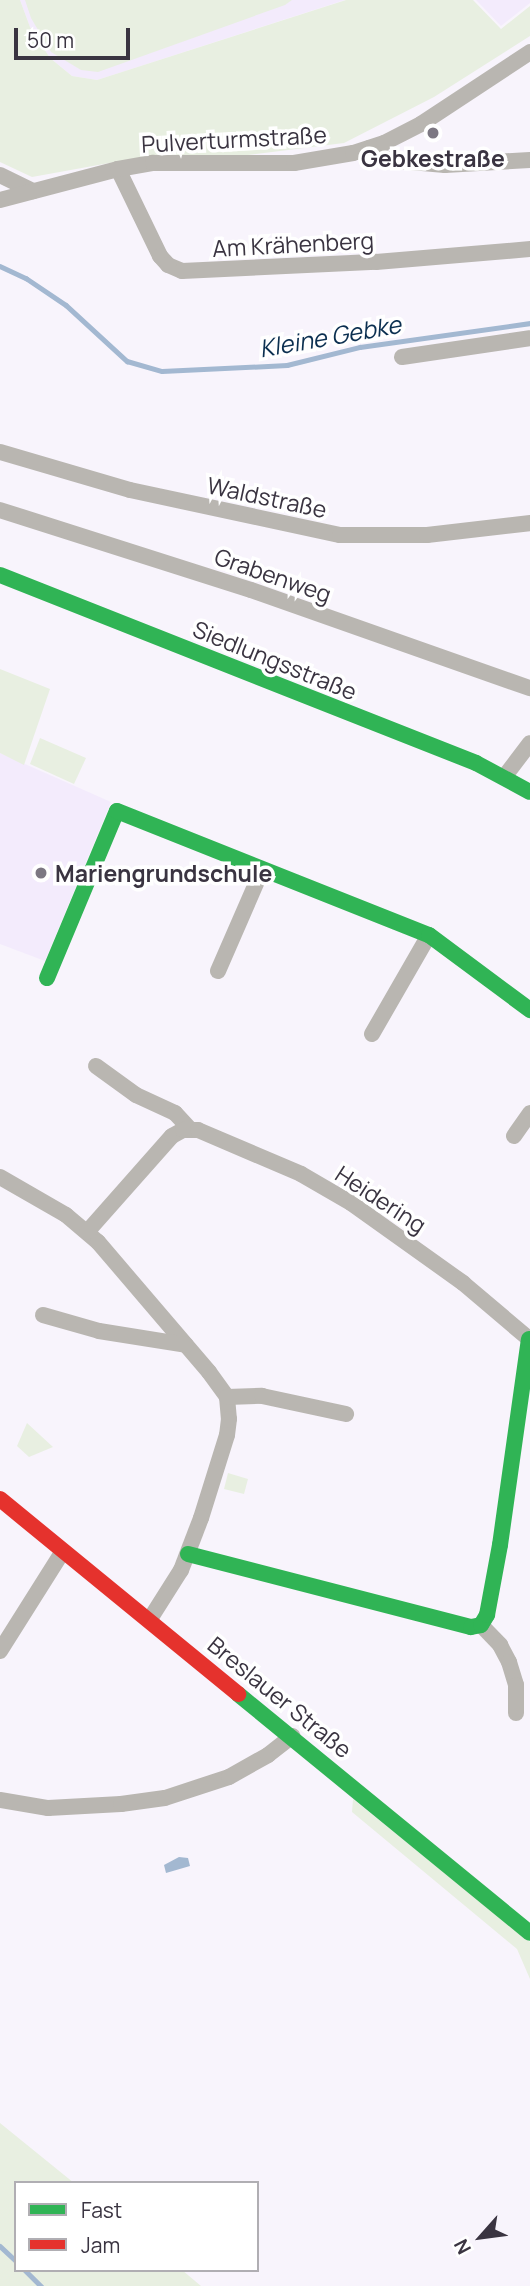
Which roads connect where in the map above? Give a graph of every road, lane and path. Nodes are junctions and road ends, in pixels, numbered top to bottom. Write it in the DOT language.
graph roads {
  1 [pos="530,52"];
  2 [pos="369,148"];
  3 [pos="530,160"];
  4 [pos="118,169"];
  5 [pos="0,175"];
  6 [pos="33,191"];
  7 [pos="0,200"];
  8 [pos="530,249"];
  9 [pos="530,338"];
  10 [pos="402,357"];
  11 [pos="0,452"];
  12 [pos="0,510"];
  13 [pos="530,523"];
  14 [pos="0,575"];
  15 [pos="530,688"];
  16 [pos="530,743"];
  17 [pos="505,776"];
  18 [pos="530,792"];
  19 [pos="262,870"];
  20 [pos="429,935"];
  21 [pos="218,971"];
  22 [pos="47,978"];
  23 [pos="530,1010"];
  24 [pos="372,1034"];
  25 [pos="96,1066"];
  26 [pos="530,1113"];
  27 [pos="190,1129"];
  28 [pos="513,1136"];
  29 [pos="0,1177"];
  30 [pos="87,1232"];
  31 [pos="43,1315"];
  32 [pos="529,1340"];
  33 [pos="186,1345"];
  34 [pos="226,1397"];
  35 [pos="346,1414"];
  36 [pos="0,1499"];
  37 [pos="63,1551"];
  38 [pos="188,1554"];
  39 [pos="150,1619"];
  40 [pos="481,1625"];
  41 [pos="0,1651"];
  42 [pos="516,1713"];
  43 [pos="292,1736"];
  44 [pos="0,1800"];
  45 [pos="530,1933"];
  1 -- 2 [label="street, Pulverturmstraße"];
  2 -- 3 [label="street"];
  2 -- 4 [label="street, Pulverturmstraße"];
  4 -- 6 [label="street, Pulverturmstraße"];
  4 -- 8 [label="street, Am Krähenberg"];
  5 -- 6 [label="street"];
  6 -- 7 [label="street, Pulverturmstraße"];
  9 -- 10 [label="street"];
  11 -- 13 [label="street, Waldstraße"];
  12 -- 15 [label="street, Grabenweg"];
  14 -- 17 [label="street, Siedlungsstraße"];
  16 -- 17 [label="street"];
  17 -- 18 [label="street, Siedlungsstraße"];
  19 -- 20 [label="street"];
  19 -- 21 [label="street"];
  19 -- 22 [label="street"];
  20 -- 23 [label="street"];
  20 -- 24 [label="street"];
  25 -- 27 [label="street, Heidering"];
  26 -- 28 [label="street"];
  27 -- 30 [label="street"];
  27 -- 32 [label="street, Heidering"];
  29 -- 30 [label="street"];
  30 -- 33 [label="street"];
  31 -- 33 [label="street"];
  32 -- 40 [label="street, Heidering"];
  33 -- 34 [label="street"];
  34 -- 35 [label="street"];
  34 -- 38 [label="street"];
  36 -- 37 [label="street, Breslauer Straße"];
  37 -- 39 [label="street, Breslauer Straße"];
  37 -- 41 [label="street"];
  38 -- 39 [label="street"];
  38 -- 40 [label="street"];
  39 -- 43 [label="street, Breslauer Straße"];
  40 -- 42 [label="street"];
  43 -- 44 [label="street"];
  43 -- 45 [label="street, Breslauer Straße"];
}
